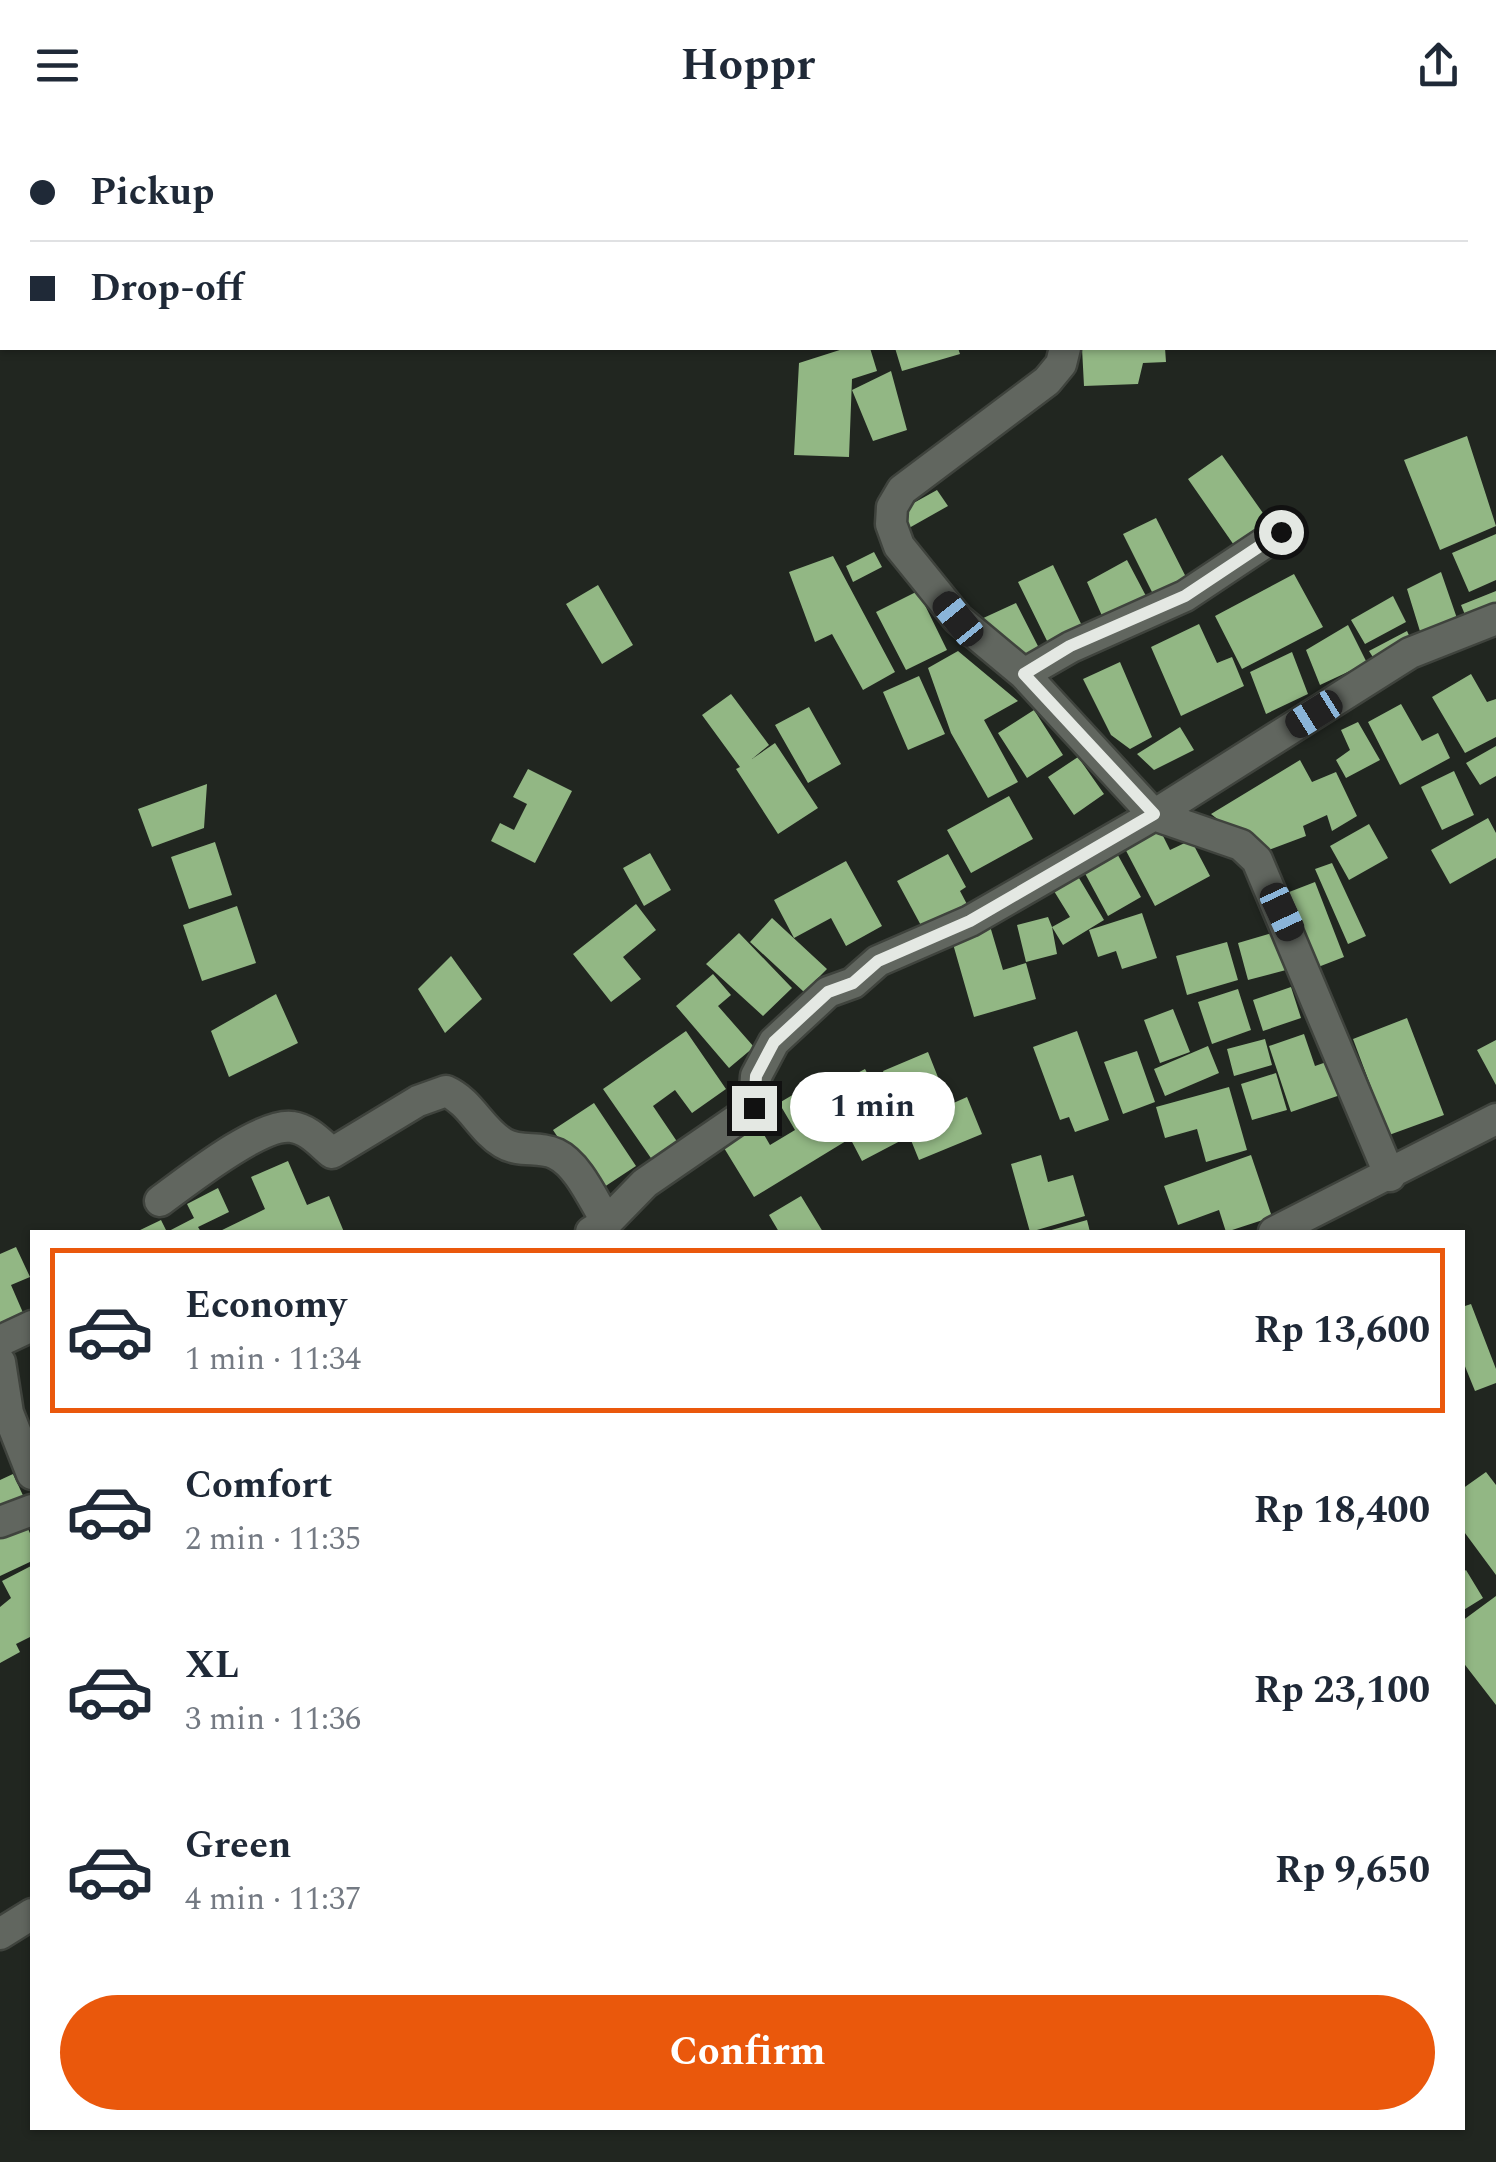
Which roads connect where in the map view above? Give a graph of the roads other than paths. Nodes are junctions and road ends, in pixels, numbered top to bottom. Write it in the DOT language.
graph roads {
  1 [pos="1064,350"];
  2 [pos="1281,532"];
  3 [pos="1496,619"];
  4 [pos="1024,674"];
  5 [pos="1154,814"];
  6 [pos="1496,1119"];
  7 [pos="1390,1176"];
  8 [pos="160,1201"];
  9 [pos="599,1228"];
  10 [pos="1278,1230"];
  11 [pos="30,1327"];
  12 [pos="0,1341"];
  13 [pos="0,1362"];
  14 [pos="30,1469"];
  15 [pos="30,1511"];
  16 [pos="0,1522"];
  17 [pos="30,1915"];
  18 [pos="0,1934"];
  1 -- 4 [label="street"];
  2 -- 4 [label="street"];
  3 -- 5 [label="street"];
  4 -- 5 [label="street"];
  5 -- 7 [label="street"];
  5 -- 9 [label="street"];
  6 -- 7 [label="street"];
  7 -- 10 [label="street"];
  8 -- 9 [label="street"];
  11 -- 12 [label="street"];
  13 -- 14 [label="street"];
  15 -- 16 [label="street"];
  17 -- 18 [label="street"];
}
